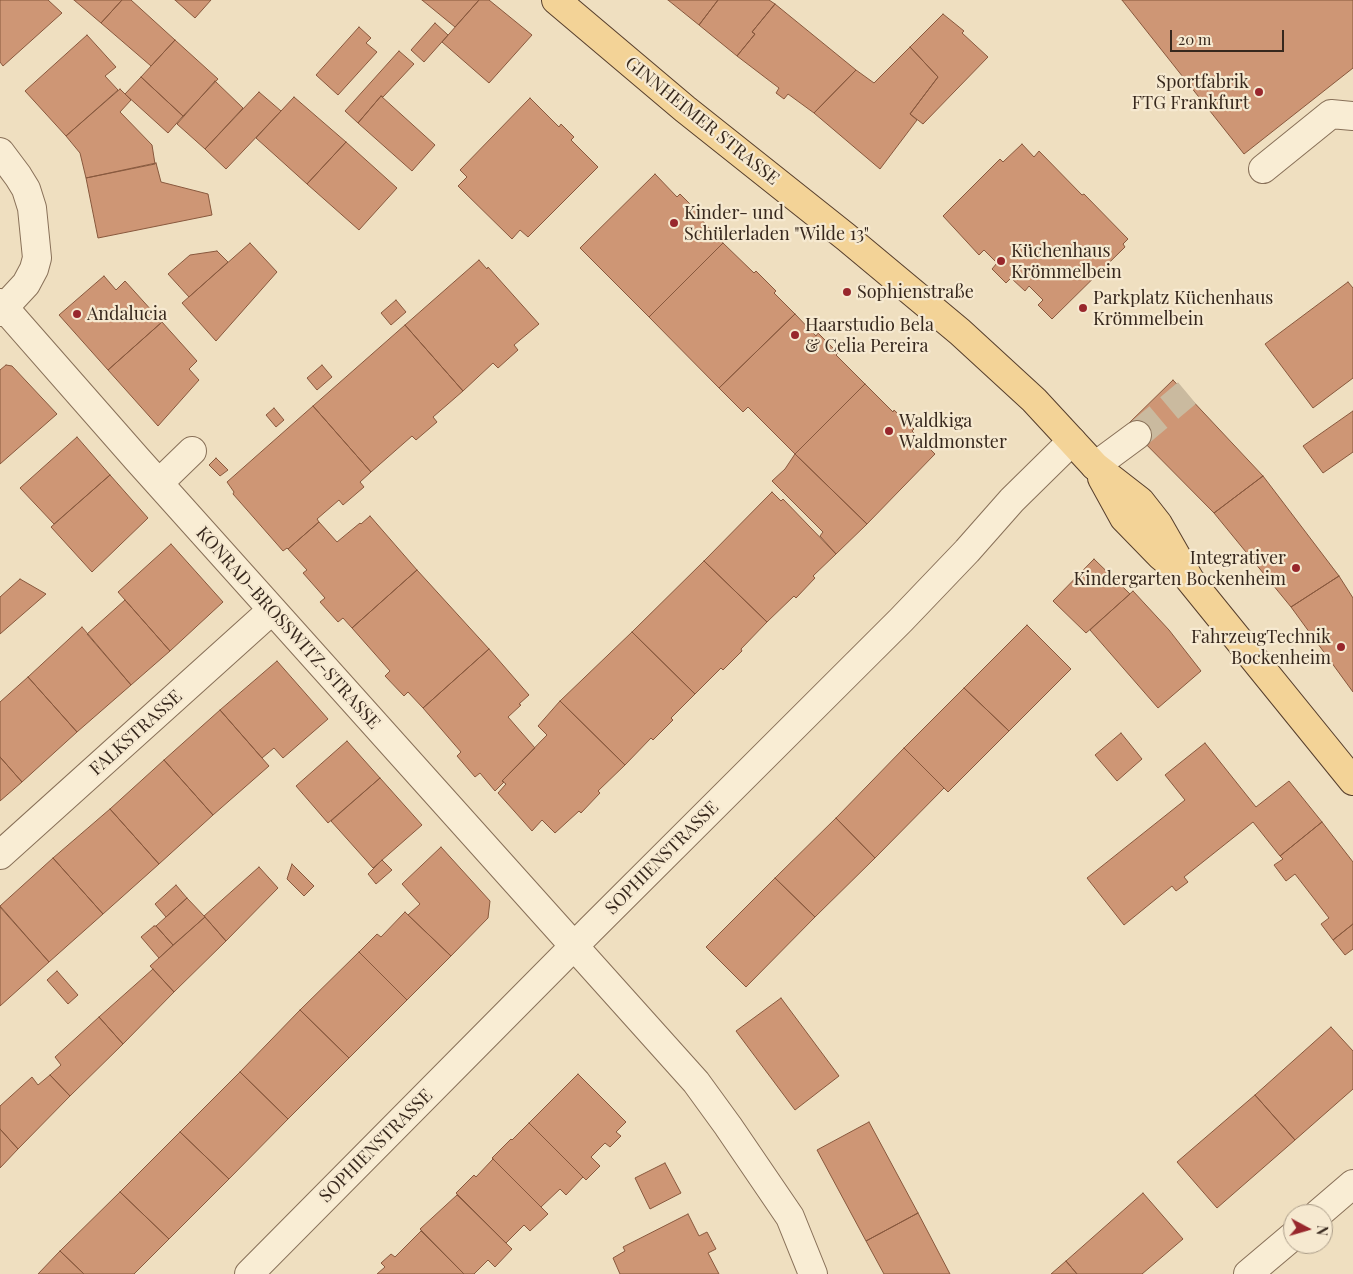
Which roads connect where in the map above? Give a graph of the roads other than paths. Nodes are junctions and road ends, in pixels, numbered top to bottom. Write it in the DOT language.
graph roads {
  1 [pos="556,0"];
  2 [pos="1353,116"];
  3 [pos="0,152"];
  4 [pos="1263,169"];
  5 [pos="1,308"];
  6 [pos="1137,435"];
  7 [pos="1072,441"];
  8 [pos="192,452"];
  9 [pos="1095,466"];
  10 [pos="159,483"];
  11 [pos="272,610"];
  12 [pos="1353,781"];
  13 [pos="0,855"];
  14 [pos="575,946"];
  15 [pos="1353,1184"];
  16 [pos="1330,1204"];
  17 [pos="1283,1244"];
  18 [pos="249,1274"];
  19 [pos="813,1274"];
  20 [pos="1248,1274"];
  1 -- 7 [label="main road, GINNHEIMER STRASSE"];
  2 -- 4 [label="street"];
  3 -- 5 [label="street, KONRAD-BROSSWITZ-STRASSE"];
  5 -- 10 [label="street, KONRAD-BROSSWITZ-STRASSE"];
  6 -- 9 [label="street"];
  7 -- 9 [label="main road, GINNHEIMER STRASSE"];
  7 -- 14 [label="street, SOPHIENSTRASSE"];
  8 -- 10 [label="street"];
  9 -- 12 [label="main road, GINNHEIMER STRASSE"];
  10 -- 11 [label="street, KONRAD-BROSSWITZ-STRASSE"];
  11 -- 13 [label="street, FALKSTRASSE"];
  11 -- 14 [label="street, KONRAD-BROSSWITZ-STRASSE"];
  14 -- 18 [label="street, SOPHIENSTRASSE"];
  14 -- 19 [label="street, KONRAD-BROSSWITZ-STRASSE"];
  15 -- 16 [label="street"];
  17 -- 20 [label="street"];
}
